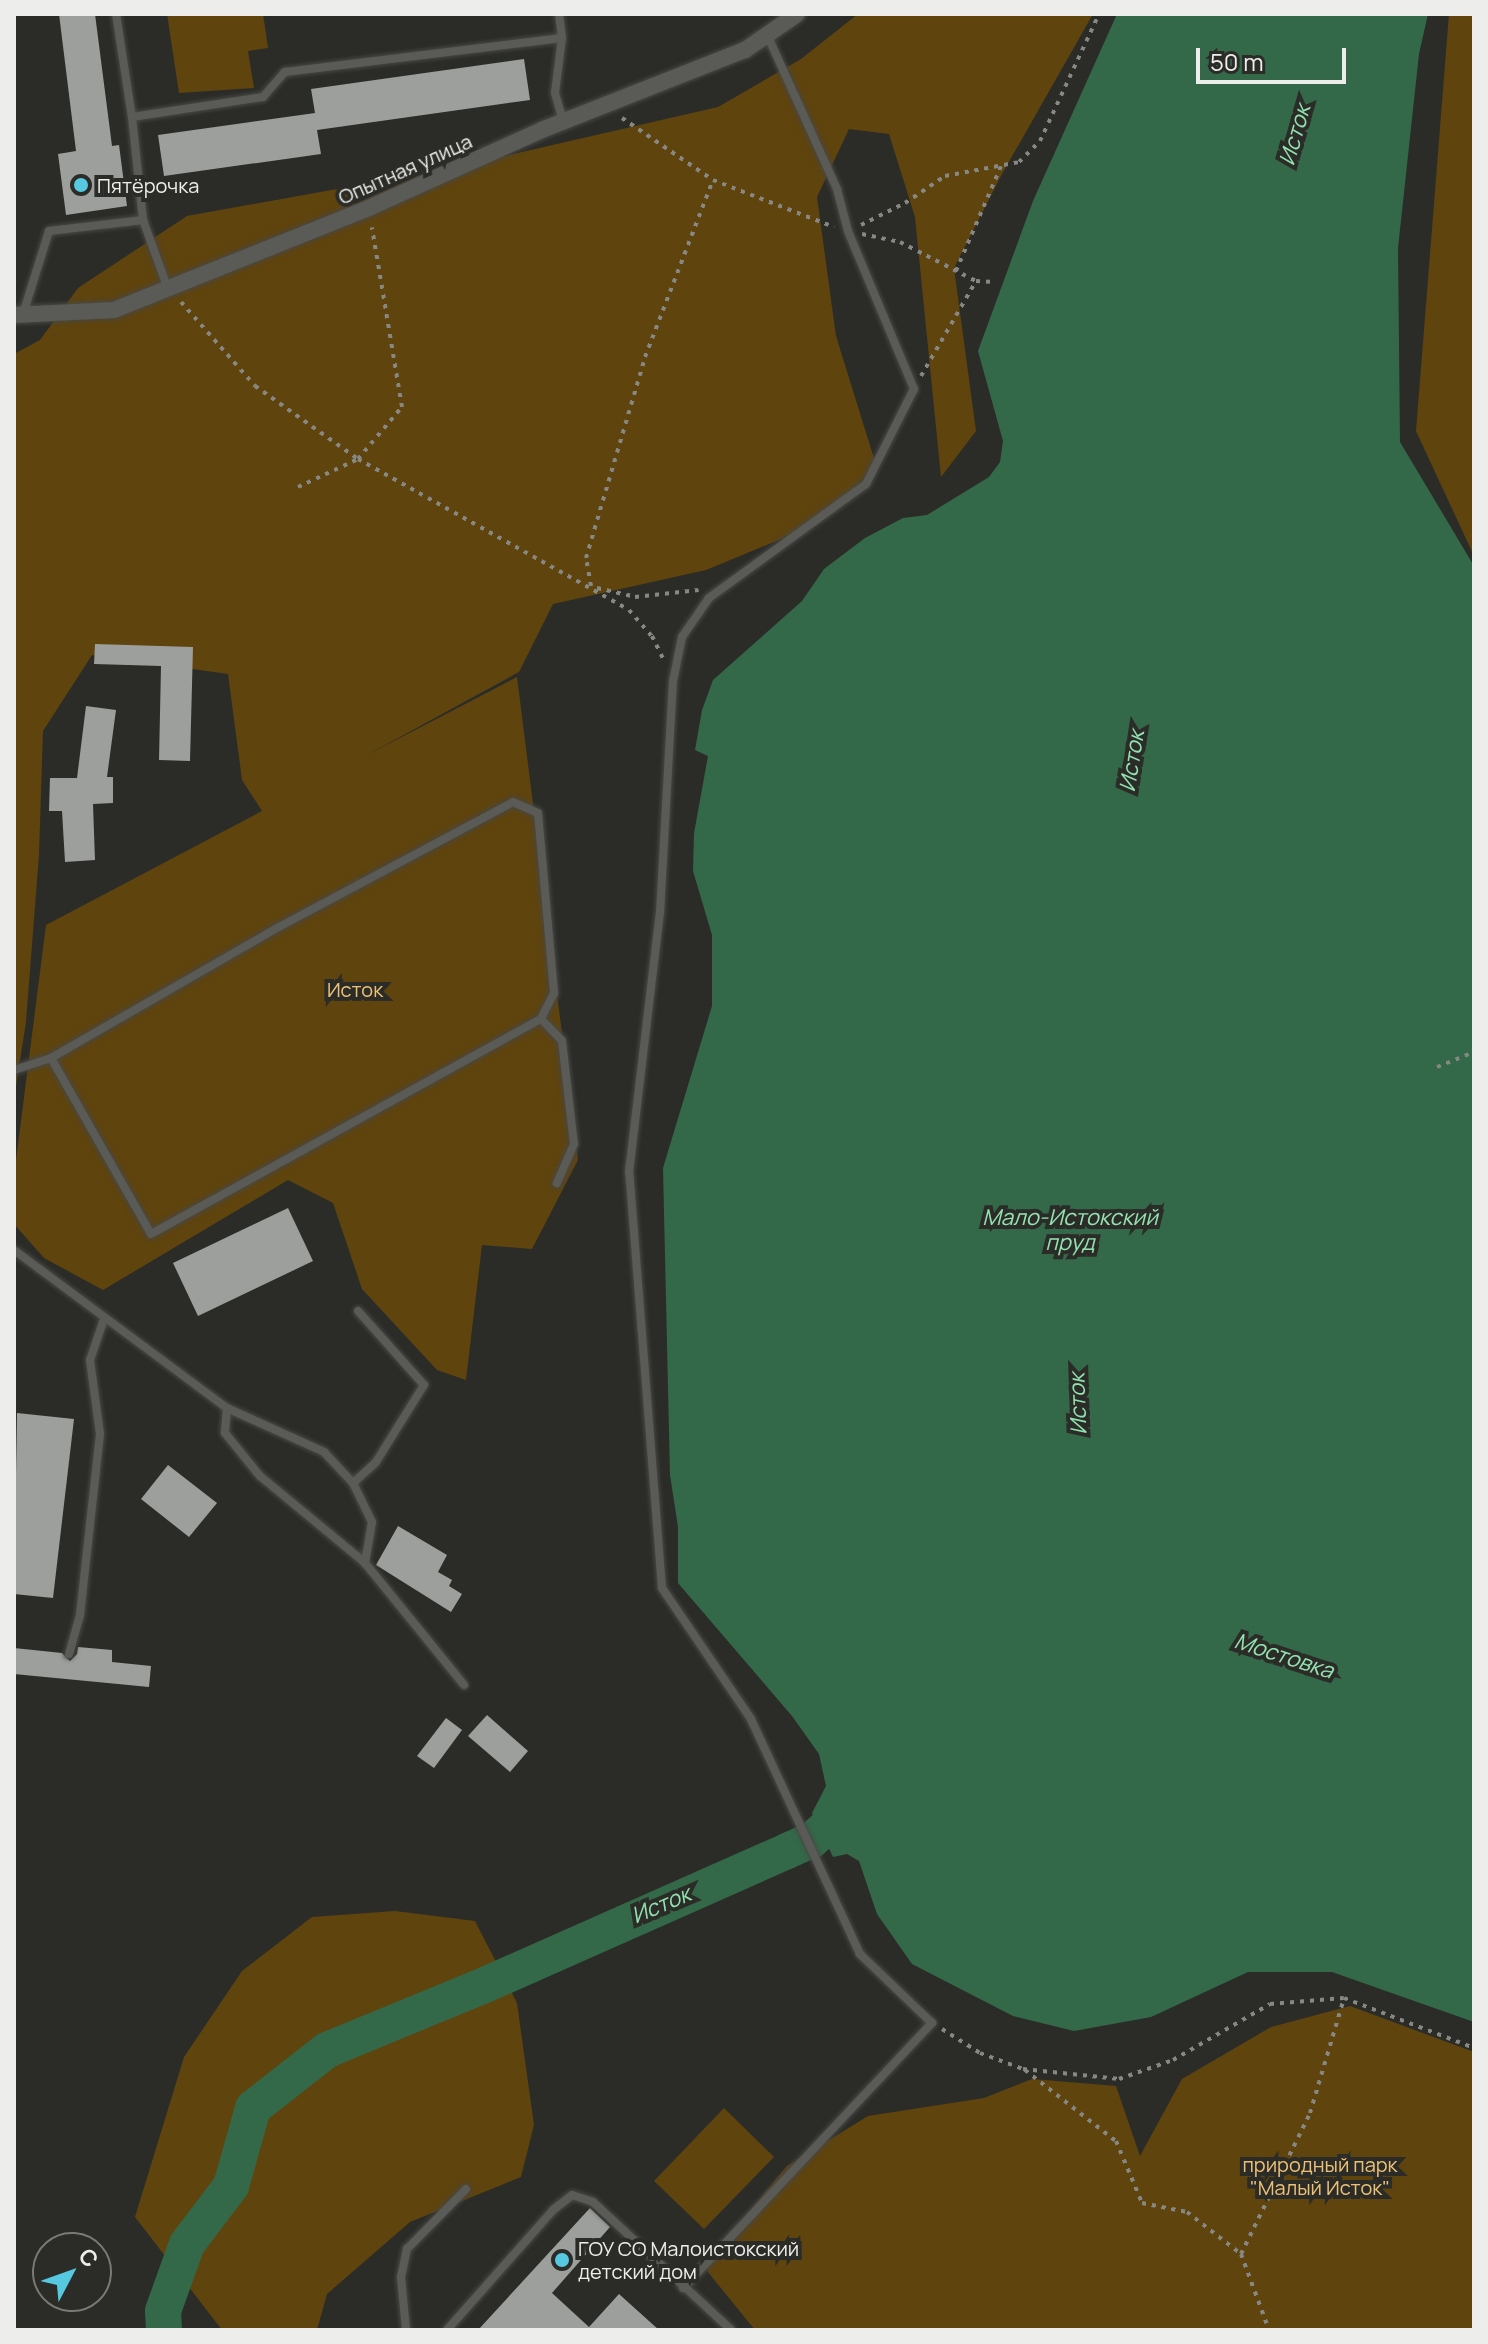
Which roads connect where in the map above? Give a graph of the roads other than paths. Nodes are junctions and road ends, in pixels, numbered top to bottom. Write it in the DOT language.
graph roads {
  1 [pos="116,14"];
  2 [pos="559,14"];
  3 [pos="797,14"];
  4 [pos="767,35"];
  5 [pos="562,38"];
  6 [pos="132,117"];
  7 [pos="563,121"];
  8 [pos="143,220"];
  9 [pos="168,289"];
  10 [pos="19,314"];
  11 [pos="541,1019"];
  12 [pos="51,1058"];
  13 [pos="14,1070"];
  14 [pos="557,1183"];
  15 [pos="14,1250"];
  16 [pos="358,1311"];
  17 [pos="104,1319"];
  18 [pos="227,1408"];
  19 [pos="353,1483"];
  20 [pos="365,1563"];
  21 [pos="69,1654"];
  22 [pos="464,1685"];
  23 [pos="466,2189"];
  24 [pos="683,2288"];
  25 [pos="406,2330"];
  26 [pos="447,2330"];
  27 [pos="731,2330"];
  1 -- 6 [label="lane"];
  2 -- 5 [label="lane"];
  3 -- 4 [label="street, Опытная улица"];
  4 -- 7 [label="street, Опытная улица"];
  4 -- 24 [label="lane"];
  5 -- 6 [label="lane"];
  5 -- 7 [label="lane"];
  6 -- 8 [label="lane"];
  7 -- 9 [label="street, Опытная улица"];
  8 -- 9 [label="lane"];
  8 -- 10 [label="lane"];
  9 -- 10 [label="street, Опытная улица"];
  11 -- 12 [label="lane"];
  11 -- 12 [label="lane"];
  11 -- 14 [label="lane"];
  12 -- 13 [label="lane"];
  15 -- 17 [label="lane"];
  16 -- 19 [label="lane"];
  17 -- 18 [label="lane"];
  17 -- 21 [label="lane"];
  18 -- 19 [label="lane"];
  18 -- 20 [label="lane"];
  19 -- 20 [label="lane"];
  20 -- 22 [label="lane"];
  23 -- 25 [label="lane"];
  24 -- 26 [label="lane"];
  24 -- 27 [label="lane"];
}
